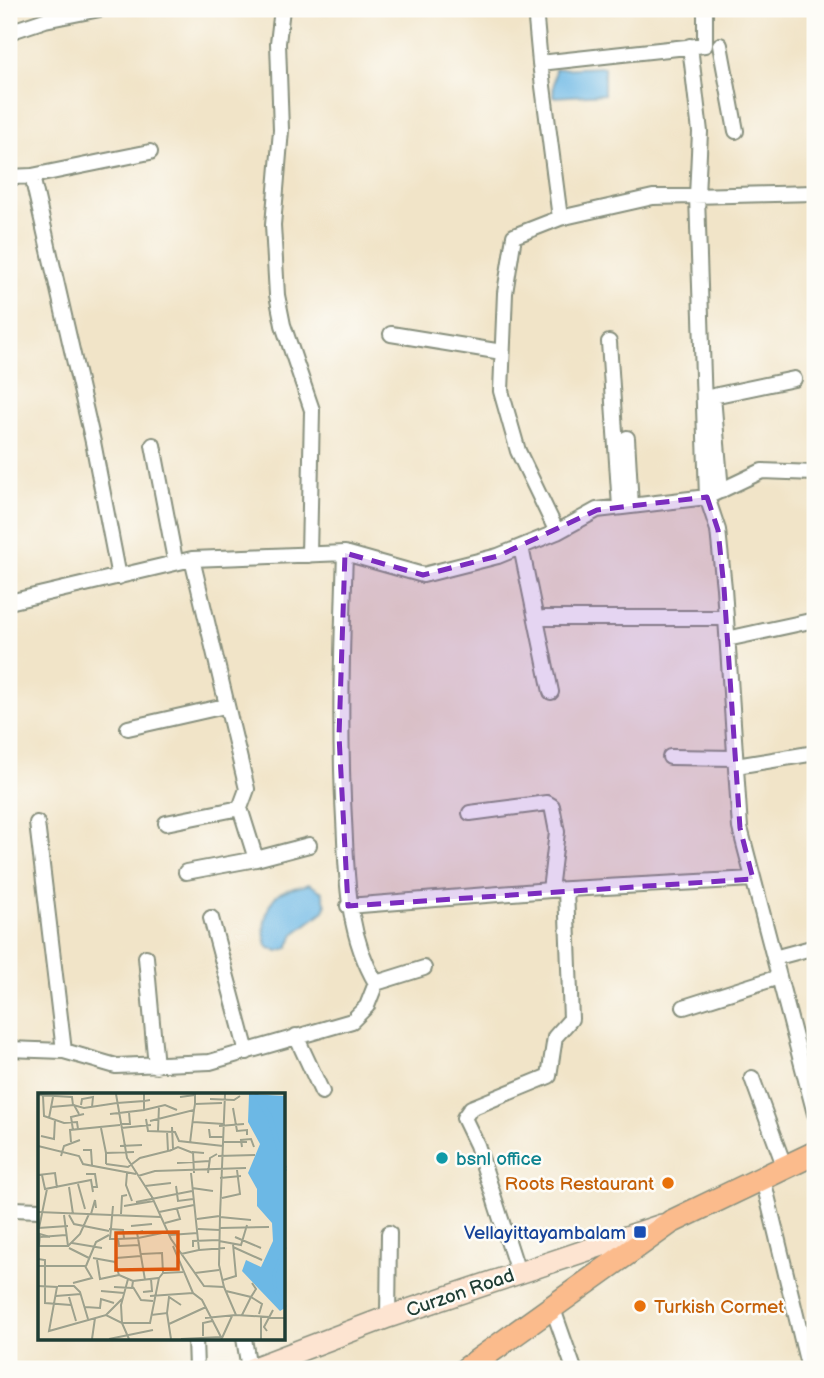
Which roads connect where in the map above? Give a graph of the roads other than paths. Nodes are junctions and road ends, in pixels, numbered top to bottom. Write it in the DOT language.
graph roads {
  1 [pos="100,9"];
  2 [pos="282,9"];
  3 [pos="535,9"];
  4 [pos="705,9"];
  5 [pos="79,10"];
  6 [pos="9,32"];
  7 [pos="720,45"];
  8 [pos="690,46"];
  9 [pos="540,63"];
  10 [pos="736,131"];
  11 [pos="150,152"];
  12 [pos="32,176"];
  13 [pos="9,177"];
  14 [pos="815,193"];
  15 [pos="697,196"];
  16 [pos="559,218"];
  17 [pos="391,334"];
  18 [pos="609,342"];
  19 [pos="502,352"];
  20 [pos="794,379"];
  21 [pos="627,438"];
  22 [pos="153,445"];
  23 [pos="815,473"];
  24 [pos="714,494"];
  25 [pos="626,507"];
  26 [pos="557,532"];
  27 [pos="521,547"];
  28 [pos="345,553"];
  29 [pos="309,555"];
  30 [pos="192,559"];
  31 [pos="175,560"];
  32 [pos="119,577"];
  33 [pos="9,602"];
  34 [pos="544,618"];
  35 [pos="726,618"];
  36 [pos="815,620"];
  37 [pos="727,639"];
  38 [pos="551,692"];
  39 [pos="225,706"];
  40 [pos="128,728"];
  41 [pos="815,753"];
  42 [pos="670,757"];
  43 [pos="736,762"];
  44 [pos="240,807"];
  45 [pos="470,813"];
  46 [pos="166,822"];
  47 [pos="37,823"];
  48 [pos="309,845"];
  49 [pos="256,859"];
  50 [pos="186,872"];
  51 [pos="753,879"];
  52 [pos="550,890"];
  53 [pos="566,890"];
  54 [pos="348,906"];
  55 [pos="211,918"];
  56 [pos="815,947"];
  57 [pos="146,957"];
  58 [pos="774,958"];
  59 [pos="424,968"];
  60 [pos="779,977"];
  61 [pos="376,983"];
  62 [pos="684,1007"];
  63 [pos="296,1036"];
  64 [pos="9,1049"];
  65 [pos="64,1051"];
  66 [pos="247,1052"];
  67 [pos="156,1066"];
  68 [pos="752,1079"];
  69 [pos="322,1092"];
  70 [pos="815,1114"];
  71 [pos="815,1153"];
  72 [pos="785,1168"];
  73 [pos="763,1179"];
  74 [pos="9,1204"];
  75 [pos="38,1210"];
  76 [pos="671,1222"];
  77 [pos="389,1233"];
  78 [pos="518,1272"];
  79 [pos="554,1309"];
  80 [pos="388,1318"];
  81 [pos="195,1340"];
  82 [pos="244,1340"];
  83 [pos="809,1344"];
  84 [pos="196,1369"];
  85 [pos="250,1369"];
  86 [pos="466,1369"];
  87 [pos="574,1369"];
  88 [pos="809,1369"];
  1 -- 5 [label="street"];
  2 -- 29 [label="street"];
  3 -- 9 [label="street"];
  4 -- 8 [label="street"];
  5 -- 6 [label="street"];
  7 -- 10 [label="street"];
  8 -- 9 [label="street"];
  8 -- 15 [label="street"];
  9 -- 16 [label="street"];
  11 -- 12 [label="street"];
  12 -- 13 [label="street"];
  12 -- 32 [label="street"];
  14 -- 15 [label="street"];
  15 -- 16 [label="street"];
  15 -- 24 [label="street"];
  16 -- 19 [label="street"];
  17 -- 19 [label="street"];
  18 -- 25 [label="street"];
  19 -- 26 [label="street"];
  20 -- 24 [label="street"];
  21 -- 25 [label="street"];
  22 -- 31 [label="street"];
  23 -- 24 [label="street"];
  24 -- 25 [label="street"];
  24 -- 35 [label="street"];
  25 -- 26 [label="street"];
  26 -- 27 [label="street"];
  27 -- 28 [label="street"];
  27 -- 38 [label="street"];
  28 -- 29 [label="street"];
  28 -- 54 [label="street"];
  29 -- 30 [label="street"];
  30 -- 31 [label="street"];
  30 -- 39 [label="street"];
  31 -- 32 [label="street"];
  32 -- 33 [label="street"];
  34 -- 35 [label="street"];
  35 -- 37 [label="street"];
  36 -- 37 [label="street"];
  37 -- 43 [label="street"];
  39 -- 40 [label="street"];
  39 -- 44 [label="street"];
  41 -- 43 [label="street"];
  42 -- 43 [label="street"];
  43 -- 51 [label="street"];
  44 -- 46 [label="street"];
  44 -- 49 [label="street"];
  45 -- 52 [label="street"];
  47 -- 65 [label="street"];
  48 -- 49 [label="street"];
  49 -- 50 [label="street"];
  51 -- 53 [label="street"];
  51 -- 58 [label="street"];
  52 -- 53 [label="street"];
  52 -- 54 [label="street"];
  53 -- 78 [label="street"];
  54 -- 61 [label="street"];
  55 -- 66 [label="street"];
  56 -- 58 [label="street"];
  57 -- 67 [label="street"];
  58 -- 60 [label="street"];
  59 -- 61 [label="street"];
  60 -- 62 [label="street"];
  60 -- 70 [label="street"];
  61 -- 63 [label="street"];
  63 -- 66 [label="street"];
  63 -- 69 [label="street"];
  64 -- 65 [label="street"];
  65 -- 67 [label="street"];
  66 -- 67 [label="street"];
  68 -- 72 [label="street"];
  71 -- 72 [label="main road"];
  72 -- 73 [label="main road"];
  73 -- 76 [label="main road"];
  73 -- 83 [label="street"];
  74 -- 75 [label="street"];
  76 -- 78 [label="main road, Curzon Road"];
  76 -- 79 [label="main road"];
  77 -- 80 [label="street"];
  78 -- 80 [label="main road, Curzon Road"];
  79 -- 86 [label="main road"];
  79 -- 87 [label="street"];
  80 -- 85 [label="main road, Curzon Road"];
  81 -- 84 [label="street"];
  82 -- 85 [label="street"];
  83 -- 88 [label="street"];
}
